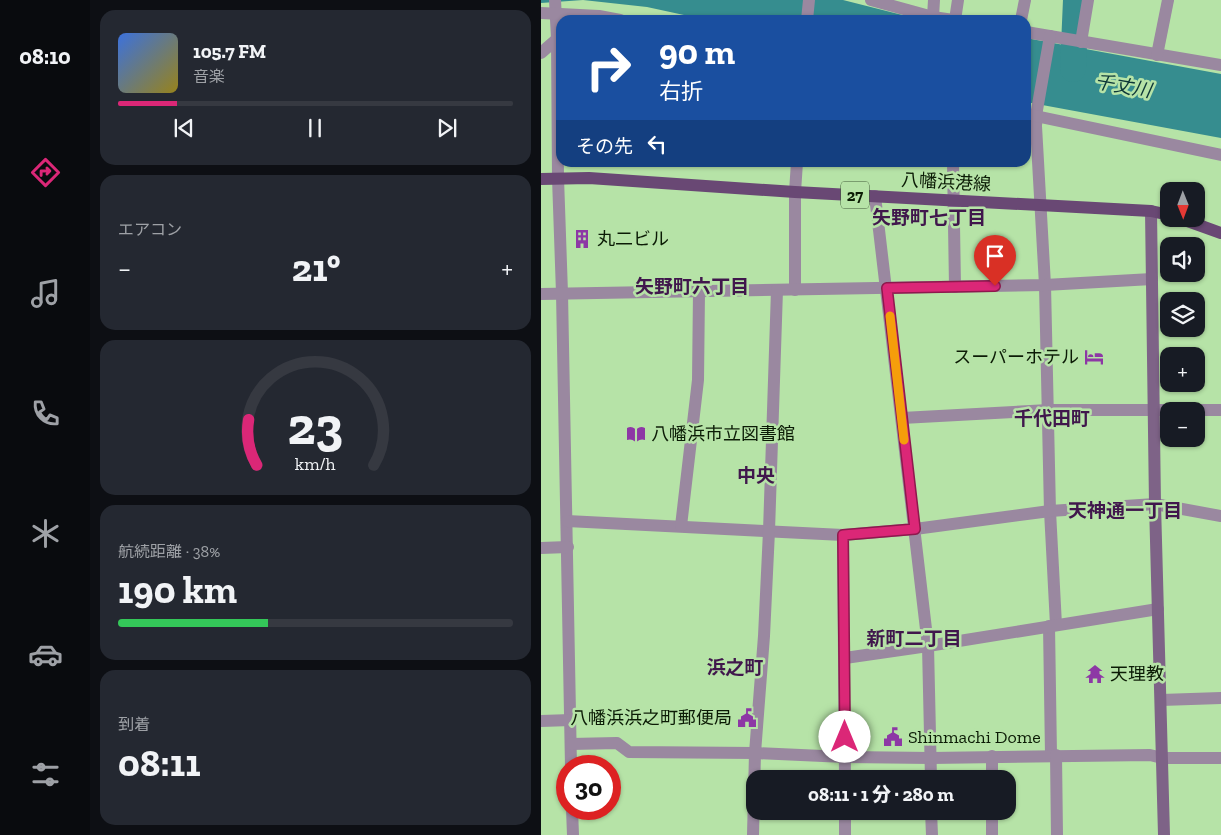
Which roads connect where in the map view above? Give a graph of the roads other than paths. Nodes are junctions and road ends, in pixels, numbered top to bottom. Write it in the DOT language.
graph roads {
  1 [pos="809,0"];
  2 [pos="871,0"];
  3 [pos="934,0"];
  4 [pos="958,0"];
  5 [pos="1025,0"];
  6 [pos="1088,0"];
  7 [pos="1168,0"];
  8 [pos="556,6"];
  9 [pos="541,13"];
  10 [pos="595,15"];
  11 [pos="808,15"];
  12 [pos="926,15"];
  13 [pos="933,15"];
  14 [pos="955,15"];
  15 [pos="1022,15"];
  16 [pos="1031,34"];
  17 [pos="1049,39"];
  18 [pos="556,40"];
  19 [pos="1081,42"];
  20 [pos="541,53"];
  21 [pos="1157,55"];
  22 [pos="1221,65"];
  23 [pos="1033,113"];
  24 [pos="1221,155"];
  25 [pos="558,167"];
  26 [pos="797,167"];
  27 [pos="953,167"];
  28 [pos="558,178"];
  29 [pos="541,179"];
  30 [pos="795,192"];
  31 [pos="875,196"];
  32 [pos="954,199"];
  33 [pos="1040,204"];
  34 [pos="1151,211"];
  35 [pos="1160,214"];
  36 [pos="1205,227"];
  37 [pos="1221,233"];
  38 [pos="1152,279"];
  39 [pos="1045,285"];
  40 [pos="955,287"];
  41 [pos="887,288"];
  42 [pos="777,290"];
  43 [pos="795,290"];
  44 [pos="699,292"];
  45 [pos="563,293"];
  46 [pos="541,294"];
  47 [pos="1153,409"];
  48 [pos="1049,410"];
  49 [pos="1221,410"];
  50 [pos="902,418"];
  51 [pos="1155,504"];
  52 [pos="1050,511"];
  53 [pos="1221,516"];
  54 [pos="567,520"];
  55 [pos="681,526"];
  56 [pos="915,529"];
  57 [pos="769,531"];
  58 [pos="843,535"];
  59 [pos="568,547"];
  60 [pos="541,548"];
  61 [pos="1158,609"];
  62 [pos="1053,625"];
  63 [pos="928,646"];
  64 [pos="845,658"];
  65 [pos="1221,698"];
  66 [pos="1161,700"];
  67 [pos="571,720"];
  68 [pos="541,721"];
  69 [pos="571,744"];
  70 [pos="755,752"];
  71 [pos="571,755"];
  72 [pos="1054,755"];
  73 [pos="992,756"];
  74 [pos="845,757"];
  75 [pos="931,758"];
  76 [pos="1162,758"];
  77 [pos="1221,758"];
  78 [pos="845,770"];
  79 [pos="931,770"];
  80 [pos="992,770"];
  81 [pos="572,820"];
  82 [pos="845,820"];
  83 [pos="931,820"];
  84 [pos="992,820"];
  85 [pos="573,835"];
  86 [pos="753,835"];
  87 [pos="845,835"];
  88 [pos="931,835"];
  89 [pos="992,835"];
  90 [pos="1057,835"];
  91 [pos="1164,835"];
  1 -- 11 [label="street"];
  2 -- 12 [label="street"];
  3 -- 13 [label="street"];
  4 -- 14 [label="street"];
  5 -- 15 [label="street"];
  6 -- 19 [label="street"];
  7 -- 21 [label="street"];
  8 -- 9 [label="street"];
  8 -- 10 [label="street"];
  16 -- 17 [label="street"];
  17 -- 19 [label="street"];
  17 -- 23 [label="street"];
  18 -- 20 [label="street"];
  19 -- 21 [label="street"];
  21 -- 22 [label="street"];
  23 -- 24 [label="street"];
  23 -- 33 [label="street"];
  25 -- 28 [label="street"];
  26 -- 30 [label="street"];
  27 -- 32 [label="street"];
  28 -- 29 [label="main road, 八幡浜港線 / 27"];
  28 -- 30 [label="main road, 八幡浜港線 / 27"];
  28 -- 45 [label="street"];
  30 -- 31 [label="main road, 八幡浜港線 / 27"];
  30 -- 43 [label="street"];
  31 -- 32 [label="main road, 八幡浜港線 / 27"];
  31 -- 41 [label="street"];
  32 -- 33 [label="main road, 八幡浜港線 / 27"];
  32 -- 40 [label="street"];
  33 -- 34 [label="main road, 八幡浜港線 / 27"];
  33 -- 39 [label="street"];
  34 -- 35 [label="main road, 八幡浜港線 / 27"];
  34 -- 38 [label="street"];
  36 -- 37 [label="main road"];
  38 -- 39 [label="street"];
  38 -- 47 [label="street"];
  39 -- 40 [label="street"];
  39 -- 48 [label="street"];
  40 -- 41 [label="street"];
  41 -- 43 [label="street"];
  41 -- 50 [label="street"];
  42 -- 43 [label="street"];
  42 -- 44 [label="street"];
  42 -- 57 [label="street"];
  44 -- 45 [label="street"];
  44 -- 55 [label="street"];
  45 -- 46 [label="street"];
  45 -- 54 [label="street"];
  47 -- 48 [label="street"];
  47 -- 49 [label="street"];
  47 -- 51 [label="street"];
  48 -- 50 [label="street"];
  48 -- 52 [label="street"];
  50 -- 56 [label="street"];
  51 -- 52 [label="street"];
  51 -- 53 [label="street"];
  51 -- 61 [label="street"];
  52 -- 56 [label="street"];
  52 -- 62 [label="street"];
  54 -- 55 [label="street"];
  54 -- 59 [label="street"];
  55 -- 57 [label="street"];
  56 -- 58 [label="street"];
  56 -- 63 [label="street"];
  57 -- 58 [label="street"];
  57 -- 70 [label="street"];
  58 -- 64 [label="street"];
  59 -- 60 [label="street"];
  59 -- 67 [label="street"];
  61 -- 62 [label="street"];
  61 -- 66 [label="street"];
  62 -- 63 [label="street"];
  62 -- 72 [label="street"];
  63 -- 64 [label="street"];
  63 -- 75 [label="street"];
  64 -- 74 [label="street"];
  65 -- 66 [label="street"];
  66 -- 76 [label="street"];
  67 -- 68 [label="street"];
  67 -- 69 [label="street"];
  69 -- 70 [label="street"];
  69 -- 71 [label="street"];
  70 -- 74 [label="street"];
  70 -- 86 [label="street"];
  72 -- 73 [label="street"];
  72 -- 76 [label="street"];
  72 -- 90 [label="street"];
  73 -- 75 [label="street"];
  73 -- 80 [label="street"];
  74 -- 75 [label="street"];
  74 -- 78 [label="street"];
  75 -- 79 [label="street"];
  76 -- 77 [label="street"];
  76 -- 91 [label="street"];
  81 -- 85 [label="street"];
  82 -- 87 [label="street"];
  83 -- 88 [label="street"];
  84 -- 89 [label="street"];
}
